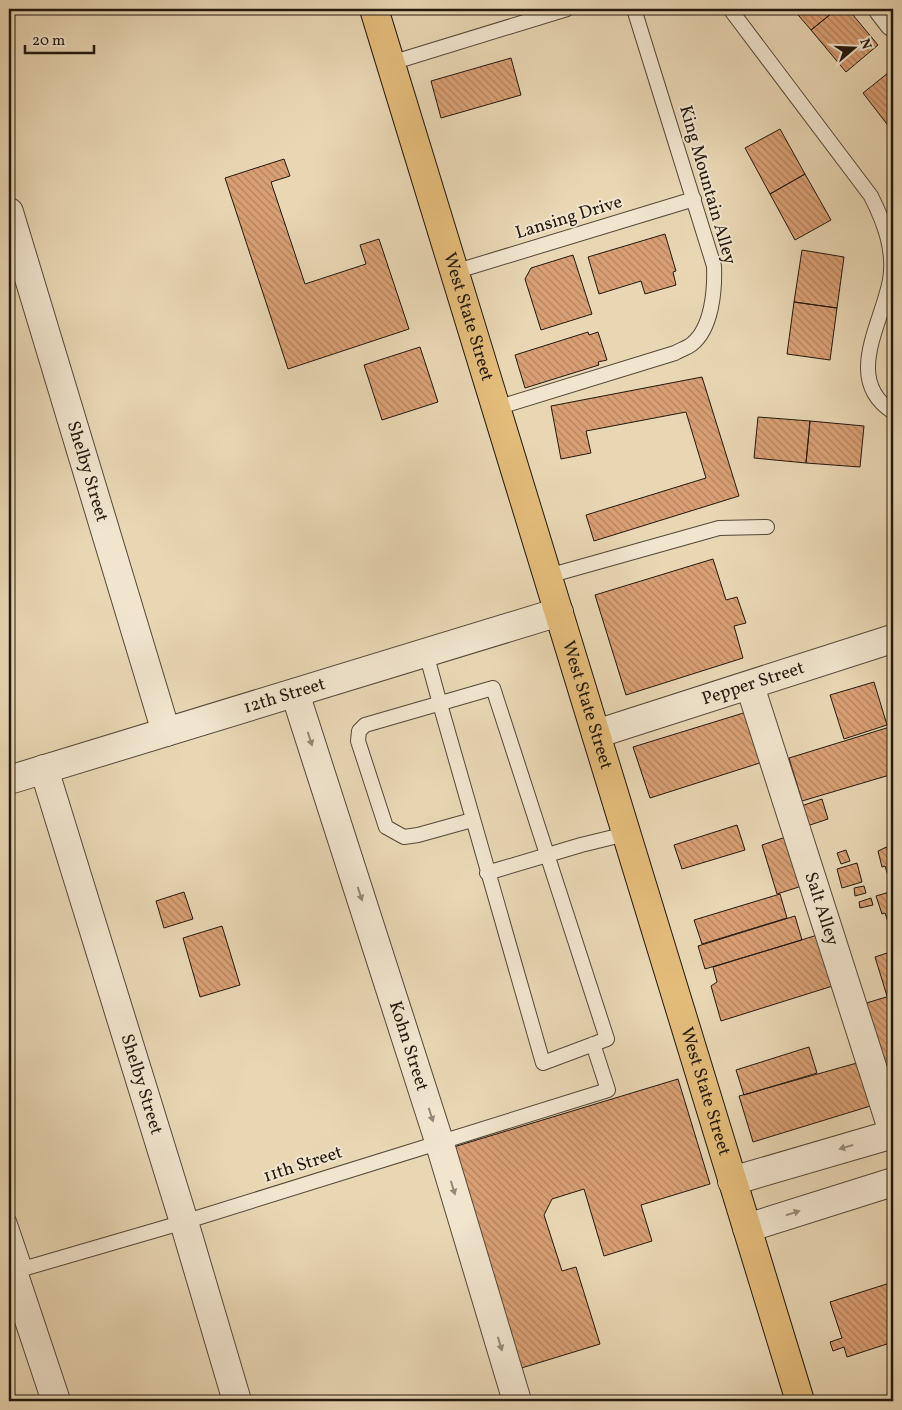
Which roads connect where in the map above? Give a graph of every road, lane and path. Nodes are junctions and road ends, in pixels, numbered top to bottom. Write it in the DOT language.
graph roads {
  1 [pos="374,9"];
  2 [pos="567,9"];
  3 [pos="634,9"];
  4 [pos="730,9"];
  5 [pos="883,9"];
  6 [pos="893,22"];
  7 [pos="390,63"];
  8 [pos="694,199"];
  9 [pos="9,212"];
  10 [pos="454,272"];
  11 [pos="496,408"];
  12 [pos="893,412"];
  13 [pos="767,527"];
  14 [pos="548,576"];
  15 [pos="559,612"];
  16 [pos="893,634"];
  17 [pos="426,653"];
  18 [pos="750,686"];
  19 [pos="295,693"];
  20 [pos="440,704"];
  21 [pos="166,732"];
  22 [pos="596,734"];
  23 [pos="44,769"];
  24 [pos="9,780"];
  25 [pos="472,820"];
  26 [pos="626,834"];
  27 [pos="548,855"];
  28 [pos="487,873"];
  29 [pos="593,1044"];
  30 [pos="893,1133"];
  31 [pos="439,1141"];
  32 [pos="732,1181"];
  33 [pos="893,1182"];
  34 [pos="9,1221"];
  35 [pos="184,1222"];
  36 [pos="747,1228"];
  37 [pos="15,1271"];
  38 [pos="56,1401"];
  39 [pos="237,1401"];
  40 [pos="517,1401"];
  41 [pos="800,1401"];
  1 -- 7 [label="main road, West State Street"];
  2 -- 7 [label="lane"];
  3 -- 8 [label="lane, King Mountain Alley"];
  4 -- 12 [label="lane"];
  5 -- 6 [label="street"];
  7 -- 10 [label="main road, West State Street"];
  8 -- 10 [label="lane, Lansing Drive"];
  8 -- 11 [label="lane, King Mountain Alley"];
  9 -- 21 [label="street, Shelby Street"];
  10 -- 11 [label="main road, West State Street"];
  11 -- 14 [label="main road, West State Street"];
  13 -- 14 [label="lane"];
  14 -- 15 [label="main road, West State Street"];
  15 -- 17 [label="street, 12th Street"];
  15 -- 22 [label="main road, West State Street"];
  16 -- 18 [label="street, Pepper Street"];
  17 -- 19 [label="street, 12th Street"];
  17 -- 20 [label="lane"];
  18 -- 22 [label="street, Pepper Street"];
  18 -- 30 [label="street, Salt Alley"];
  19 -- 21 [label="street, 12th Street"];
  19 -- 31 [label="street, Kohn Street, one-way"];
  20 -- 25 [label="lane"];
  20 -- 25 [label="lane"];
  20 -- 27 [label="lane"];
  21 -- 23 [label="street, 12th Street"];
  22 -- 26 [label="main road, West State Street"];
  23 -- 24 [label="street, 12th Street"];
  23 -- 35 [label="street, Shelby Street"];
  25 -- 28 [label="lane"];
  26 -- 27 [label="lane"];
  26 -- 32 [label="main road, West State Street"];
  27 -- 28 [label="lane"];
  27 -- 29 [label="lane"];
  28 -- 29 [label="lane"];
  29 -- 31 [label="lane, 11th Street"];
  30 -- 32 [label="street, one-way"];
  31 -- 35 [label="lane, 11th Street"];
  31 -- 40 [label="street, Kohn Street, one-way"];
  32 -- 36 [label="main road, West State Street"];
  36 -- 33 [label="street, one-way"];
  34 -- 37 [label="lane"];
  35 -- 37 [label="lane, 11th Street"];
  35 -- 39 [label="street, Shelby Street"];
  36 -- 41 [label="main road, West State Street"];
  37 -- 38 [label="street"];
}
